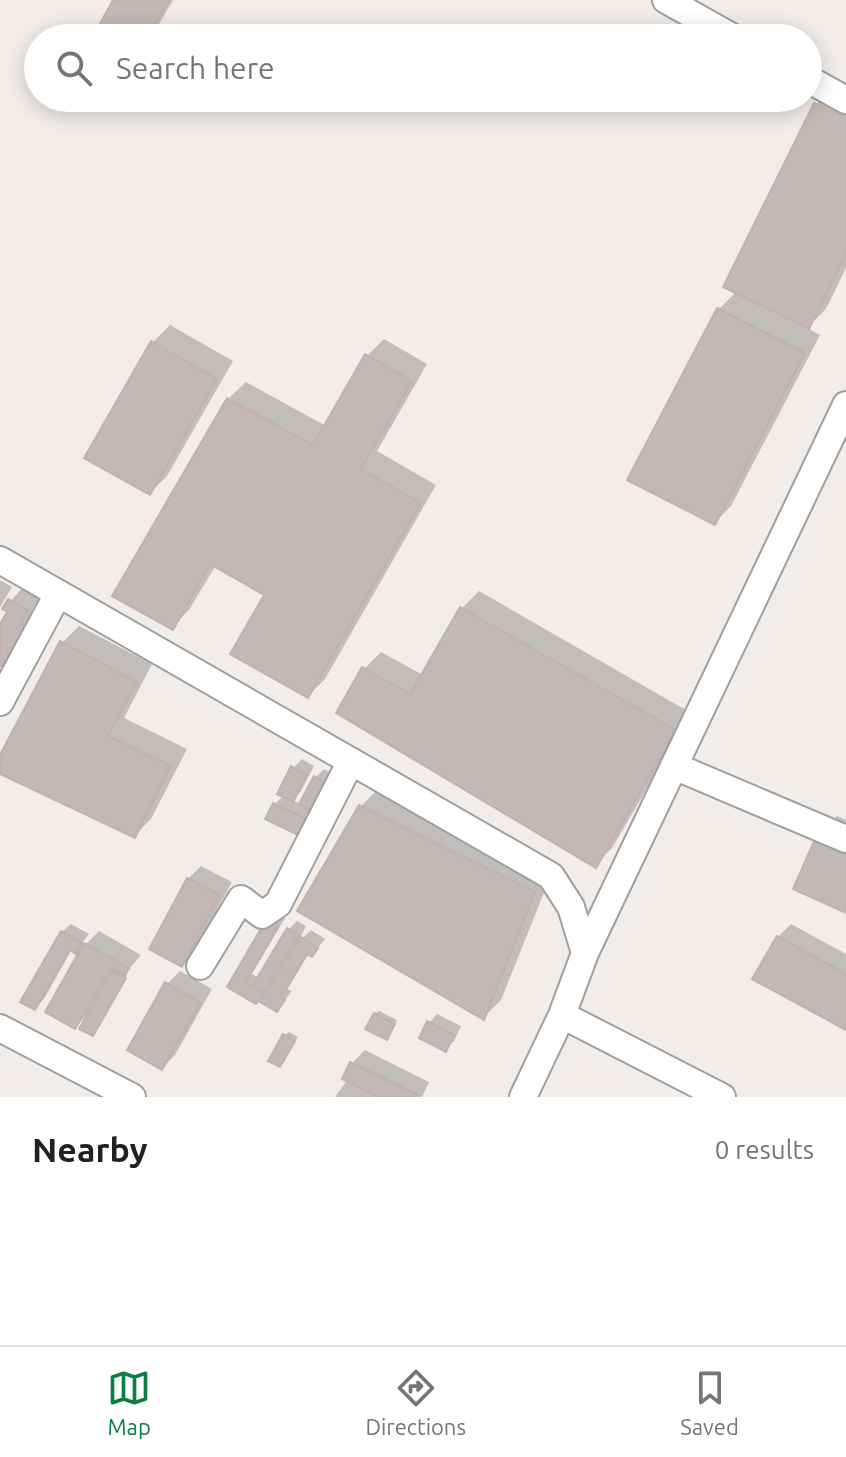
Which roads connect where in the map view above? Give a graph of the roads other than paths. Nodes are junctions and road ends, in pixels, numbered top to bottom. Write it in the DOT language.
graph roads {
  1 [pos="666,0"];
  2 [pos="709,24"];
  3 [pos="822,87"];
  4 [pos="846,100"];
  5 [pos="846,405"];
  6 [pos="836,444"];
  7 [pos="0,560"];
  8 [pos="58,594"];
  9 [pos="0,702"];
  10 [pos="351,761"];
  11 [pos="674,766"];
  12 [pos="846,839"];
  13 [pos="585,953"];
  14 [pos="200,966"];
  15 [pos="562,1015"];
  16 [pos="0,1028"];
  17 [pos="132,1097"];
  18 [pos="523,1097"];
  19 [pos="722,1097"];
  1 -- 2 [label="street"];
  3 -- 4 [label="street"];
  5 -- 6 [label="street"];
  6 -- 11 [label="street"];
  7 -- 8 [label="street"];
  8 -- 9 [label="street"];
  8 -- 10 [label="street"];
  10 -- 13 [label="street"];
  10 -- 14 [label="street"];
  11 -- 12 [label="street"];
  11 -- 13 [label="street"];
  13 -- 15 [label="street"];
  15 -- 18 [label="street"];
  15 -- 19 [label="street"];
  16 -- 17 [label="street"];
}
